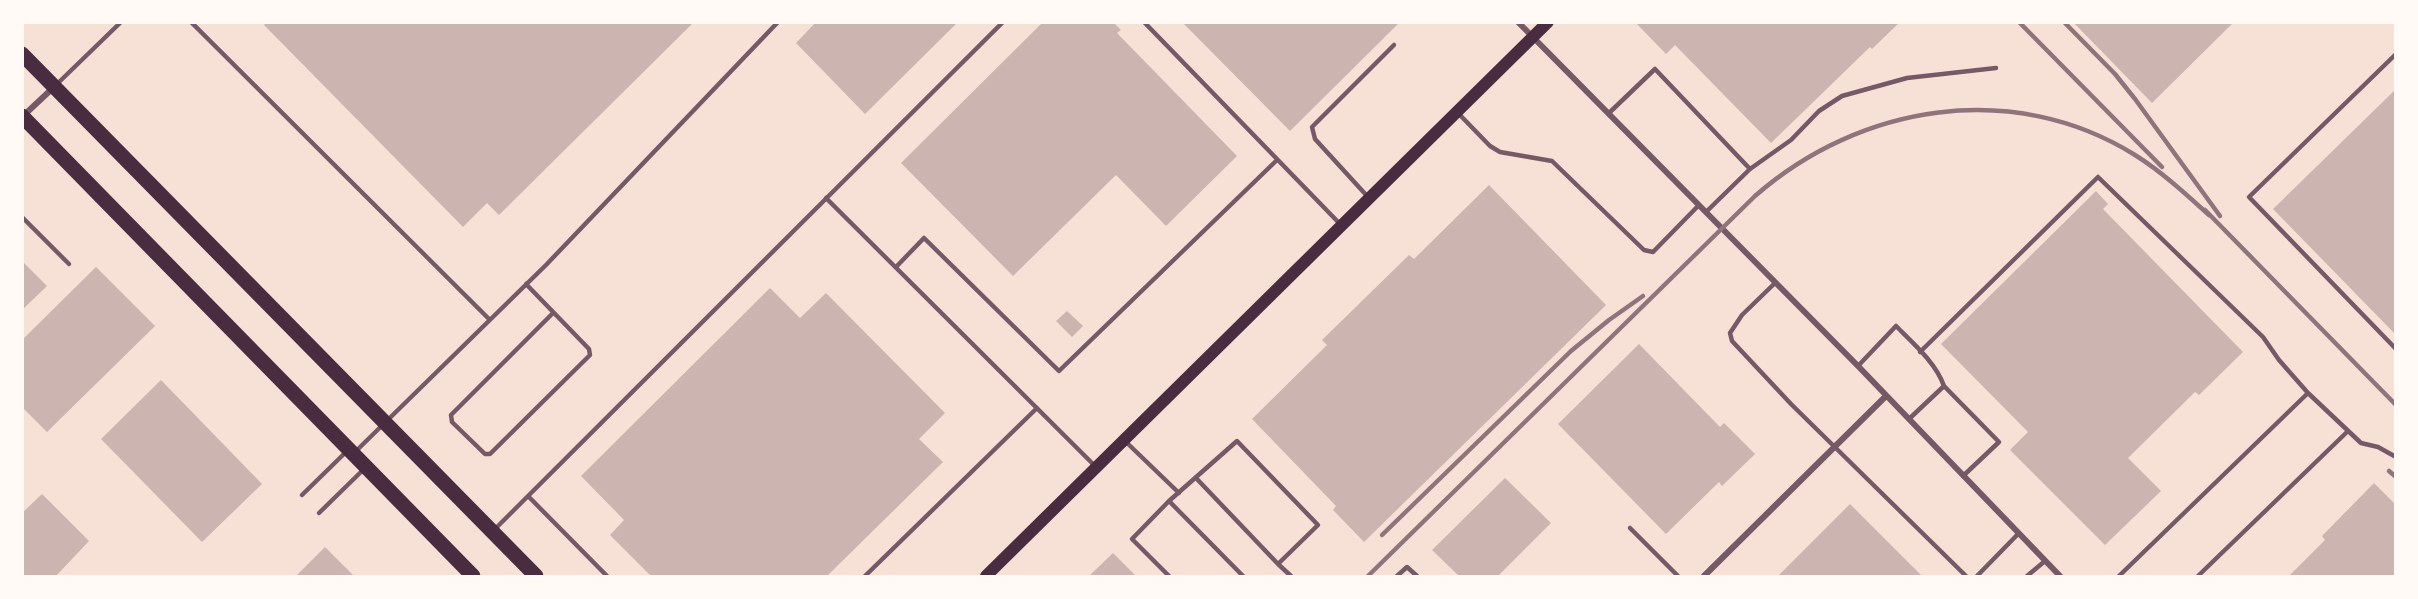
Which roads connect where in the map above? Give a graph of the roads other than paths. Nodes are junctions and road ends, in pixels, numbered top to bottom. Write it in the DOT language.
graph roads {
  1 [pos="121,22"];
  2 [pos="191,22"];
  3 [pos="778,22"];
  4 [pos="1003,22"];
  5 [pos="1144,22"];
  6 [pos="1518,22"];
  7 [pos="1548,22"];
  8 [pos="1533,38"];
  9 [pos="1394,45"];
  10 [pos="22,54"];
  11 [pos="2396,54"];
  12 [pos="1996,68"];
  13 [pos="54,86"];
  14 [pos="1458,112"];
  15 [pos="1609,113"];
  16 [pos="23,117"];
  17 [pos="1277,160"];
  18 [pos="1750,170"];
  19 [pos="826,198"];
  20 [pos="1370,199"];
  21 [pos="1699,205"];
  22 [pos="1706,212"];
  23 [pos="22,217"];
  24 [pos="1342,226"];
  25 [pos="69,264"];
  26 [pos="896,267"];
  27 [pos="1775,283"];
  28 [pos="526,284"];
  29 [pos="553,313"];
  30 [pos="490,320"];
  31 [pos="2396,349"];
  32 [pos="1920,352"];
  33 [pos="1857,366"];
  34 [pos="1944,386"];
  35 [pos="2308,393"];
  36 [pos="1886,396"];
  37 [pos="1037,408"];
  38 [pos="1909,419"];
  39 [pos="385,423"];
  40 [pos="2348,431"];
  41 [pos="1125,441"];
  42 [pos="1834,447"];
  43 [pos="352,451"];
  44 [pos="2396,457"];
  45 [pos="367,466"];
  46 [pos="1097,468"];
  47 [pos="1963,476"];
  48 [pos="1196,478"];
  49 [pos="1179,493"];
  50 [pos="302,495"];
  51 [pos="528,496"];
  52 [pos="1169,501"];
  53 [pos="319,513"];
  54 [pos="1630,528"];
  55 [pos="492,532"];
  56 [pos="2019,533"];
  57 [pos="2045,561"];
  58 [pos="1278,564"];
  59 [pos="473,576"];
  60 [pos="536,576"];
  61 [pos="607,576"];
  62 [pos="865,576"];
  63 [pos="986,576"];
  64 [pos="1169,576"];
  65 [pos="1243,576"];
  66 [pos="1291,576"];
  67 [pos="1397,576"];
  68 [pos="1417,576"];
  69 [pos="1678,576"];
  70 [pos="1704,576"];
  71 [pos="1966,576"];
  72 [pos="1977,576"];
  73 [pos="2027,576"];
  74 [pos="2060,576"];
  75 [pos="2119,576"];
  76 [pos="2198,576"];
  1 -- 13 [label="lane"];
  2 -- 30 [label="lane"];
  3 -- 28 [label="lane"];
  4 -- 19 [label="lane"];
  5 -- 17 [label="lane"];
  6 -- 8 [label="street"];
  7 -- 8 [label="main road"];
  8 -- 14 [label="main road"];
  8 -- 15 [label="street"];
  9 -- 20 [label="lane"];
  10 -- 13 [label="main road"];
  11 -- 31 [label="lane"];
  12 -- 18 [label="lane"];
  13 -- 16 [label="street"];
  13 -- 39 [label="main road"];
  14 -- 20 [label="main road"];
  14 -- 21 [label="lane"];
  15 -- 18 [label="lane"];
  15 -- 21 [label="street"];
  16 -- 43 [label="main road"];
  17 -- 24 [label="lane"];
  17 -- 26 [label="lane"];
  18 -- 22 [label="lane"];
  19 -- 26 [label="lane"];
  19 -- 51 [label="lane"];
  20 -- 24 [label="main road"];
  21 -- 22 [label="street"];
  22 -- 27 [label="street"];
  23 -- 25 [label="lane"];
  24 -- 41 [label="main road"];
  26 -- 37 [label="lane"];
  27 -- 33 [label="street"];
  27 -- 42 [label="lane"];
  28 -- 29 [label="lane"];
  28 -- 30 [label="lane"];
  29 -- 29 [label="lane"];
  30 -- 39 [label="lane"];
  32 -- 33 [label="lane"];
  32 -- 34 [label="lane"];
  32 -- 35 [label="lane"];
  33 -- 36 [label="street"];
  34 -- 38 [label="lane"];
  34 -- 47 [label="lane"];
  35 -- 40 [label="lane"];
  35 -- 75 [label="lane"];
  36 -- 38 [label="street"];
  36 -- 42 [label="street"];
  37 -- 46 [label="lane"];
  37 -- 62 [label="lane"];
  38 -- 47 [label="street"];
  39 -- 43 [label="lane"];
  39 -- 55 [label="main road"];
  40 -- 44 [label="lane"];
  40 -- 76 [label="lane"];
  41 -- 46 [label="main road"];
  41 -- 49 [label="lane"];
  42 -- 70 [label="street"];
  42 -- 71 [label="lane"];
  43 -- 45 [label="main road"];
  43 -- 50 [label="lane"];
  45 -- 53 [label="lane"];
  45 -- 59 [label="main road"];
  46 -- 63 [label="main road"];
  47 -- 56 [label="street"];
  48 -- 49 [label="lane"];
  48 -- 58 [label="lane"];
  48 -- 58 [label="lane"];
  49 -- 52 [label="lane"];
  51 -- 55 [label="lane"];
  51 -- 61 [label="lane"];
  52 -- 64 [label="lane"];
  52 -- 65 [label="lane"];
  54 -- 69 [label="lane"];
  55 -- 60 [label="main road"];
  56 -- 57 [label="street"];
  56 -- 72 [label="lane"];
  57 -- 73 [label="lane"];
  57 -- 74 [label="street"];
  58 -- 66 [label="lane"];
  67 -- 68 [label="lane"];
}
